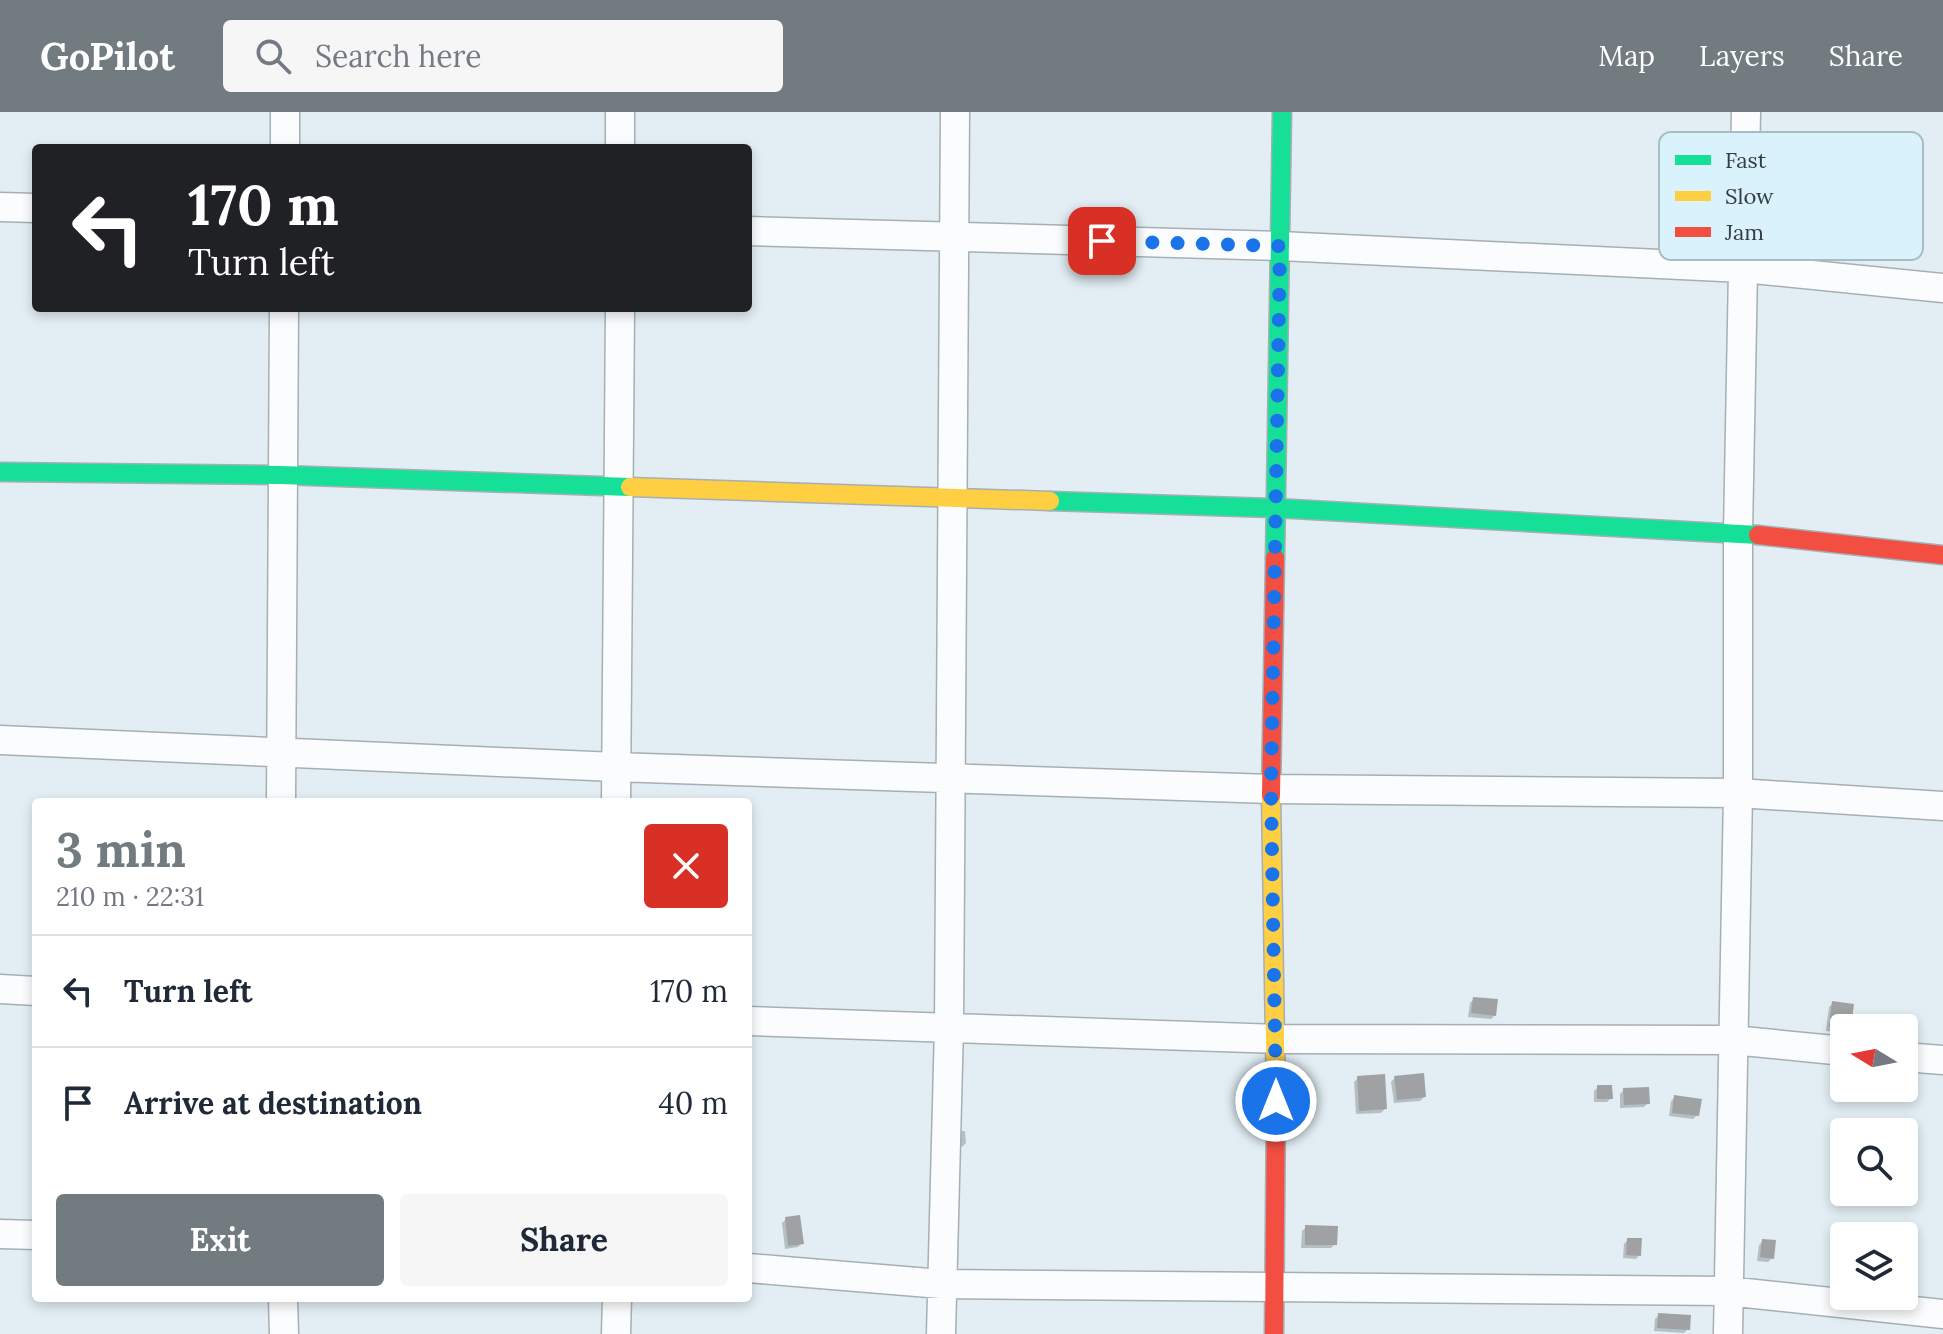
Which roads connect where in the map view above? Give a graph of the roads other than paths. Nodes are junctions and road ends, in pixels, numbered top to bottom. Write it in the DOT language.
graph roads {
  1 [pos="285,112"];
  2 [pos="620,112"];
  3 [pos="955,112"];
  4 [pos="1282,112"];
  5 [pos="1746,112"];
  6 [pos="1746,132"];
  7 [pos="285,144"];
  8 [pos="620,144"];
  9 [pos="0,207"];
  10 [pos="32,208"];
  11 [pos="752,231"];
  12 [pos="954,237"];
  13 [pos="1280,246"];
  14 [pos="1743,260"];
  15 [pos="1743,268"];
  16 [pos="1943,288"];
  17 [pos="284,312"];
  18 [pos="620,312"];
  19 [pos="0,472"];
  20 [pos="281,475"];
  21 [pos="619,487"];
  22 [pos="951,498"];
  23 [pos="1275,508"];
  24 [pos="1738,533"];
  25 [pos="1943,555"];
  26 [pos="0,740"];
  27 [pos="281,753"];
  28 [pos="615,767"];
  29 [pos="951,777"];
  30 [pos="1271,789"];
  31 [pos="1738,793"];
  32 [pos="281,798"];
  33 [pos="616,798"];
  34 [pos="1943,806"];
  35 [pos="0,989"];
  36 [pos="32,991"];
  37 [pos="752,1021"];
  38 [pos="949,1026"];
  39 [pos="1277,1039"];
  40 [pos="1733,1040"];
  41 [pos="1830,1050"];
  42 [pos="1918,1058"];
  43 [pos="1943,1060"];
  44 [pos="0,1234"];
  45 [pos="32,1235"];
  46 [pos="752,1268"];
  47 [pos="941,1284"];
  48 [pos="1274,1286"];
  49 [pos="1727,1291"];
  50 [pos="283,1302"];
  51 [pos="617,1302"];
  52 [pos="1943,1314"];
  53 [pos="284,1334"];
  54 [pos="616,1334"];
  55 [pos="941,1334"];
  56 [pos="1274,1334"];
  57 [pos="1728,1334"];
  1 -- 7 [label="street"];
  2 -- 8 [label="street"];
  3 -- 12 [label="street"];
  4 -- 13 [label="street"];
  5 -- 6 [label="street"];
  9 -- 10 [label="street"];
  11 -- 12 [label="street"];
  12 -- 13 [label="street"];
  12 -- 22 [label="street"];
  13 -- 15 [label="street"];
  13 -- 23 [label="street"];
  14 -- 15 [label="street"];
  15 -- 16 [label="street"];
  15 -- 24 [label="street"];
  17 -- 20 [label="street"];
  18 -- 21 [label="street"];
  19 -- 20 [label="street"];
  20 -- 21 [label="street"];
  20 -- 27 [label="street"];
  21 -- 22 [label="street"];
  21 -- 28 [label="street"];
  22 -- 23 [label="street"];
  22 -- 29 [label="street"];
  23 -- 24 [label="street"];
  23 -- 30 [label="street"];
  24 -- 25 [label="street"];
  24 -- 31 [label="street"];
  26 -- 27 [label="street"];
  27 -- 28 [label="street"];
  27 -- 32 [label="street"];
  28 -- 29 [label="street"];
  28 -- 33 [label="street"];
  29 -- 30 [label="street"];
  29 -- 38 [label="street"];
  30 -- 31 [label="street"];
  30 -- 39 [label="street"];
  31 -- 34 [label="street"];
  31 -- 40 [label="street"];
  35 -- 36 [label="street"];
  37 -- 38 [label="street"];
  38 -- 39 [label="street"];
  38 -- 47 [label="street"];
  39 -- 40 [label="street"];
  39 -- 48 [label="street"];
  40 -- 41 [label="street"];
  40 -- 49 [label="street"];
  42 -- 43 [label="street"];
  44 -- 45 [label="street"];
  46 -- 47 [label="street"];
  47 -- 48 [label="street"];
  47 -- 55 [label="street"];
  48 -- 49 [label="street"];
  48 -- 56 [label="street"];
  49 -- 52 [label="street"];
  49 -- 57 [label="street"];
  50 -- 53 [label="street"];
  51 -- 54 [label="street"];
}
